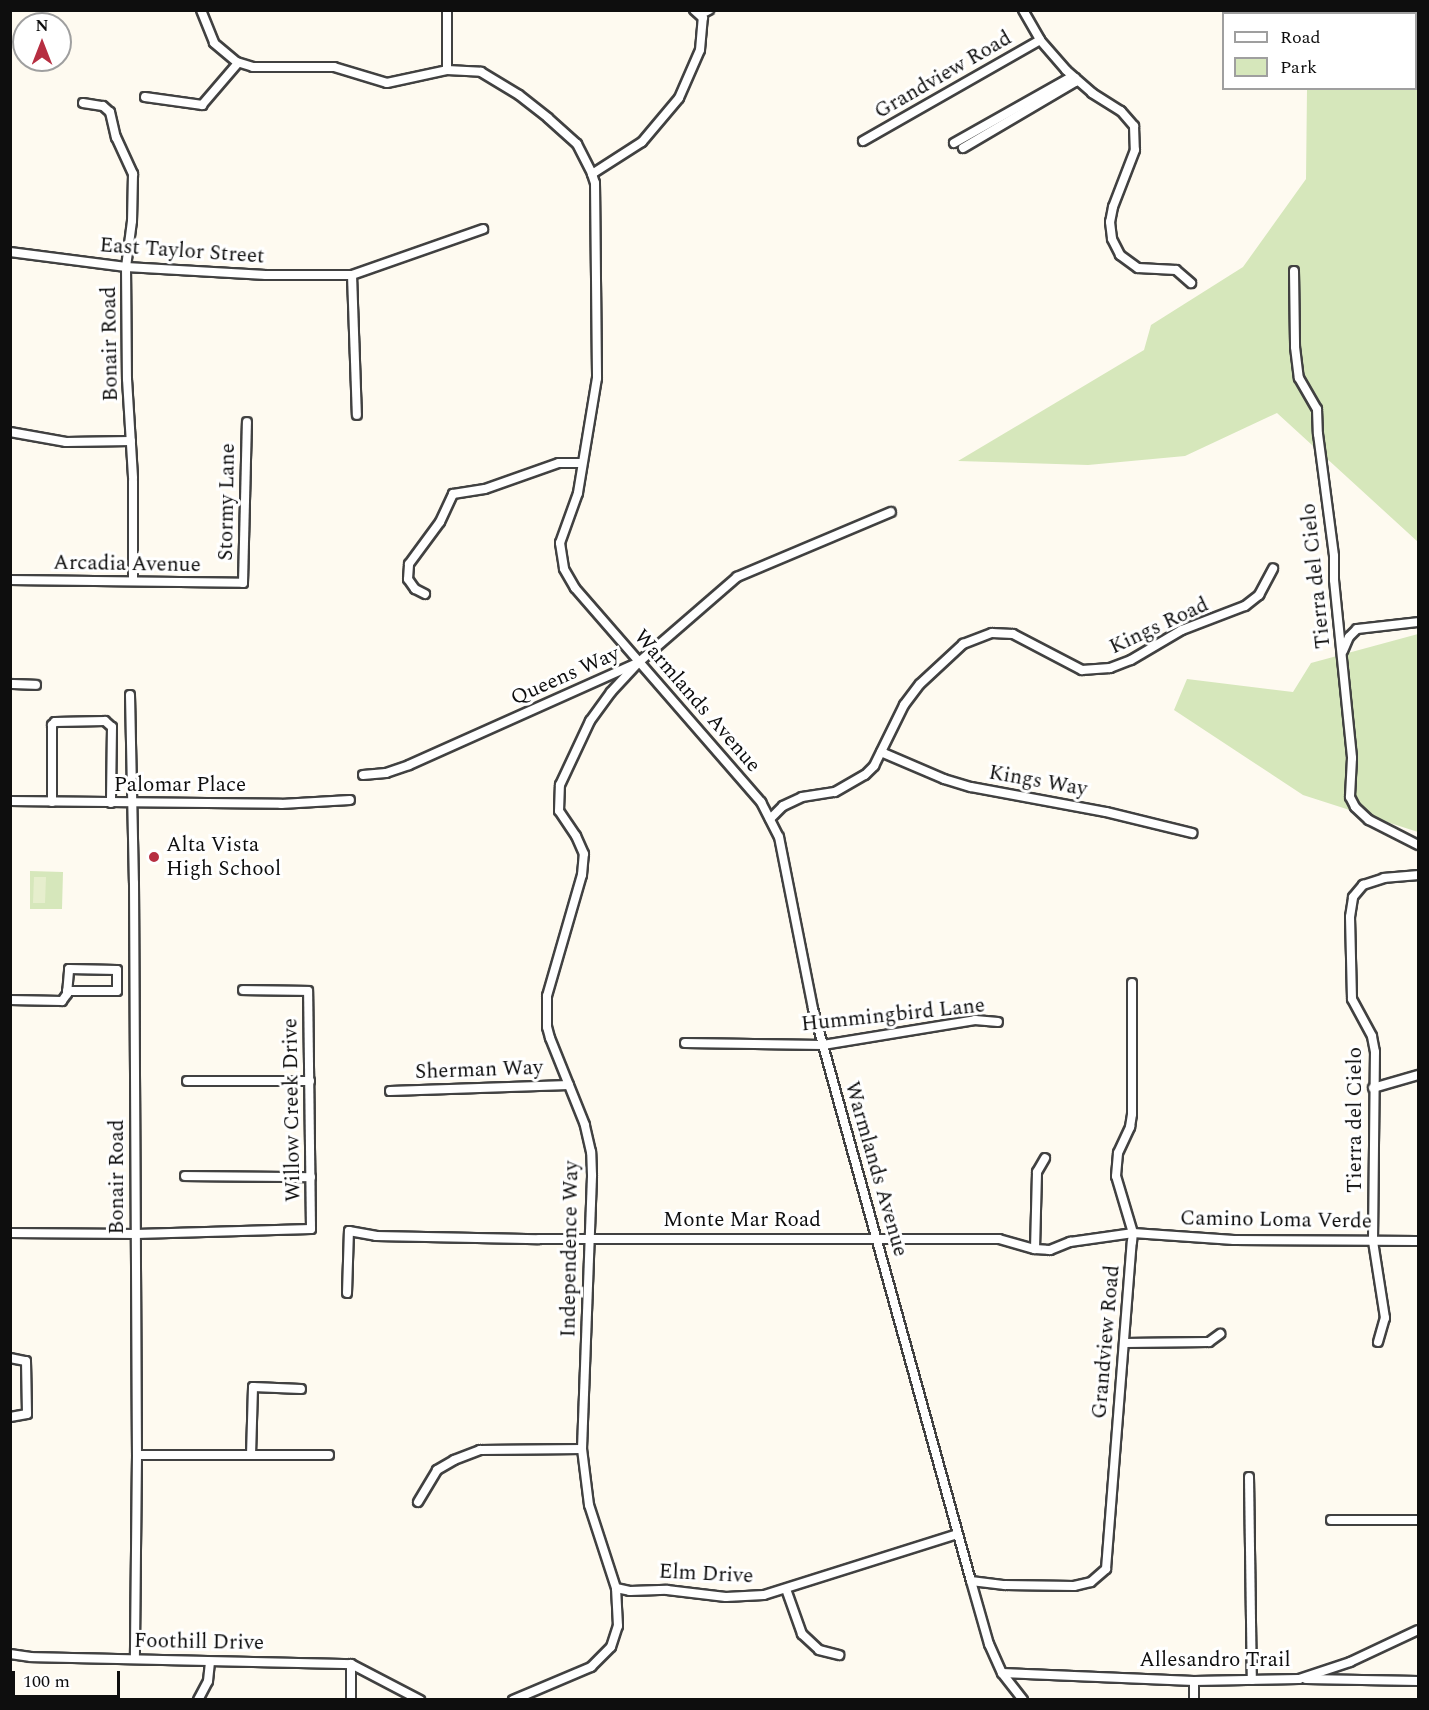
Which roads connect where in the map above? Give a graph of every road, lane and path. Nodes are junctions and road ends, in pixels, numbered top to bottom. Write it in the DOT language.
graph roads {
  1 [pos="201,10"];
  2 [pos="447,10"];
  3 [pos="709,10"];
  4 [pos="1023,10"];
  5 [pos="698,12"];
  6 [pos="1041,40"];
  7 [pos="238,63"];
  8 [pos="447,70"];
  9 [pos="1075,78"];
  10 [pos="145,97"];
  11 [pos="83,103"];
  12 [pos="863,141"];
  13 [pos="954,143"];
  14 [pos="963,148"];
  15 [pos="592,174"];
  16 [pos="483,229"];
  17 [pos="10,252"];
  18 [pos="126,267"];
  19 [pos="1294,271"];
  20 [pos="352,275"];
  21 [pos="1191,283"];
  22 [pos="357,415"];
  23 [pos="246,422"];
  24 [pos="10,432"];
  25 [pos="131,441"];
  26 [pos="582,463"];
  27 [pos="891,512"];
  28 [pos="1273,569"];
  29 [pos="10,580"];
  30 [pos="133,581"];
  31 [pos="243,584"];
  32 [pos="425,594"];
  33 [pos="1419,622"];
  34 [pos="1342,655"];
  35 [pos="639,662"];
  36 [pos="10,684"];
  37 [pos="36,685"];
  38 [pos="130,695"];
  39 [pos="881,753"];
  40 [pos="363,775"];
  41 [pos="350,800"];
  42 [pos="10,801"];
  43 [pos="52,802"];
  44 [pos="111,803"];
  45 [pos="131,803"];
  46 [pos="770,819"];
  47 [pos="1192,833"];
  48 [pos="1419,845"];
  49 [pos="1419,875"];
  50 [pos="1132,983"];
  51 [pos="243,990"];
  52 [pos="67,991"];
  53 [pos="10,1000"];
  54 [pos="998,1022"];
  55 [pos="685,1043"];
  56 [pos="823,1045"];
  57 [pos="1419,1075"];
  58 [pos="187,1081"];
  59 [pos="310,1082"];
  60 [pos="569,1085"];
  61 [pos="1373,1088"];
  62 [pos="390,1091"];
  63 [pos="1045,1158"];
  64 [pos="184,1176"];
  65 [pos="311,1177"];
  66 [pos="10,1233"];
  67 [pos="136,1233"];
  68 [pos="1133,1233"];
  69 [pos="589,1238"];
  70 [pos="877,1238"];
  71 [pos="1373,1241"];
  72 [pos="1419,1241"];
  73 [pos="1035,1249"];
  74 [pos="347,1293"];
  75 [pos="1220,1334"];
  76 [pos="1377,1342"];
  77 [pos="1125,1344"];
  78 [pos="10,1358"];
  79 [pos="301,1389"];
  80 [pos="10,1418"];
  81 [pos="582,1449"];
  82 [pos="137,1455"];
  83 [pos="251,1455"];
  84 [pos="329,1455"];
  85 [pos="1249,1477"];
  86 [pos="418,1502"];
  87 [pos="1331,1520"];
  88 [pos="1419,1520"];
  89 [pos="958,1534"];
  90 [pos="971,1581"];
  91 [pos="616,1588"];
  92 [pos="786,1589"];
  93 [pos="1419,1630"];
  94 [pos="10,1654"];
  95 [pos="839,1655"];
  96 [pos="135,1659"];
  97 [pos="210,1662"];
  98 [pos="351,1664"];
  99 [pos="1002,1673"];
  100 [pos="1299,1679"];
  101 [pos="1251,1680"];
  102 [pos="1194,1681"];
  103 [pos="1419,1681"];
  104 [pos="515,1699"];
  105 [pos="198,1700"];
  106 [pos="351,1700"];
  107 [pos="420,1700"];
  108 [pos="1023,1700"];
  109 [pos="1194,1700"];
  1 -- 7 [label="street, Warmlands Avenue"];
  2 -- 8 [label="street"];
  3 -- 5 [label="street"];
  4 -- 6 [label="street, Grandview Road"];
  5 -- 15 [label="street"];
  6 -- 9 [label="street, Grandview Road"];
  6 -- 12 [label="street, Grandview Road"];
  7 -- 8 [label="street, Warmlands Avenue"];
  7 -- 10 [label="street"];
  8 -- 15 [label="street, Warmlands Avenue"];
  9 -- 13 [label="street"];
  9 -- 14 [label="street"];
  9 -- 21 [label="street, Grandview Road"];
  11 -- 18 [label="street, Bonair Road"];
  15 -- 26 [label="street, Warmlands Avenue"];
  16 -- 20 [label="street, East Taylor Street"];
  17 -- 18 [label="street, East Taylor Street"];
  18 -- 20 [label="street, East Taylor Street"];
  18 -- 25 [label="street, Bonair Road"];
  19 -- 34 [label="street, Tierra del Cielo"];
  20 -- 22 [label="street"];
  23 -- 31 [label="street, Stormy Lane"];
  24 -- 25 [label="street"];
  25 -- 30 [label="street, Bonair Road"];
  26 -- 32 [label="street"];
  26 -- 35 [label="street, Warmlands Avenue"];
  27 -- 35 [label="street, Queens Way"];
  28 -- 39 [label="street, Kings Road"];
  29 -- 30 [label="street, Arcadia Avenue"];
  30 -- 31 [label="street, Arcadia Avenue"];
  33 -- 34 [label="street"];
  34 -- 48 [label="street, Tierra del Cielo"];
  35 -- 40 [label="street, Queens Way"];
  35 -- 46 [label="street, Warmlands Avenue"];
  35 -- 60 [label="street, Independence Way"];
  36 -- 37 [label="street"];
  38 -- 45 [label="street, Bonair Road"];
  39 -- 46 [label="street, Kings Road"];
  39 -- 47 [label="street, Kings Way"];
  41 -- 45 [label="street, Palomar Place"];
  42 -- 43 [label="street, Palomar Place"];
  43 -- 44 [label="street, Palomar Place"];
  43 -- 44 [label="street"];
  44 -- 45 [label="street, Palomar Place"];
  45 -- 67 [label="street, Bonair Road"];
  46 -- 56 [label="street, Warmlands Avenue"];
  49 -- 61 [label="street, Tierra del Cielo"];
  50 -- 68 [label="street, Grandview Road"];
  51 -- 59 [label="street, Willow Creek Drive"];
  52 -- 52 [label="street"];
  52 -- 53 [label="street"];
  54 -- 56 [label="street, Hummingbird Lane"];
  55 -- 56 [label="street, Hummingbird Lane"];
  56 -- 70 [label="street, Warmlands Avenue"];
  57 -- 61 [label="street"];
  58 -- 59 [label="street"];
  59 -- 65 [label="street, Willow Creek Drive"];
  60 -- 62 [label="street, Sherman Way"];
  60 -- 69 [label="street, Independence Way"];
  61 -- 71 [label="street, Tierra del Cielo"];
  63 -- 73 [label="street"];
  64 -- 65 [label="street"];
  65 -- 67 [label="street, Willow Creek Drive"];
  66 -- 67 [label="street"];
  67 -- 82 [label="street, Bonair Road"];
  68 -- 71 [label="street, Camino Loma Verde"];
  68 -- 73 [label="street, Monte Mar Road"];
  68 -- 77 [label="street, Grandview Road"];
  69 -- 70 [label="street, Monte Mar Road"];
  69 -- 74 [label="street, Monte Mar Road"];
  69 -- 81 [label="street, Independence Way"];
  70 -- 73 [label="street, Monte Mar Road"];
  70 -- 89 [label="street, Warmlands Avenue"];
  71 -- 72 [label="street, Camino Loma Verde"];
  71 -- 76 [label="street, Tierra del Cielo"];
  75 -- 77 [label="street"];
  77 -- 90 [label="street, Grandview Road"];
  78 -- 80 [label="street"];
  79 -- 83 [label="street"];
  81 -- 86 [label="street"];
  81 -- 91 [label="street, Independence Way"];
  82 -- 83 [label="street"];
  82 -- 96 [label="street, Bonair Road"];
  83 -- 84 [label="street"];
  85 -- 101 [label="street"];
  87 -- 88 [label="street"];
  89 -- 90 [label="street, Warmlands Avenue"];
  89 -- 92 [label="street, Elm Drive"];
  90 -- 99 [label="street, Warmlands Avenue"];
  91 -- 92 [label="street, Elm Drive"];
  91 -- 104 [label="street"];
  92 -- 95 [label="street"];
  93 -- 100 [label="street, Allesandro Trail"];
  94 -- 96 [label="street, Foothill Drive"];
  96 -- 97 [label="street, Foothill Drive"];
  97 -- 98 [label="street, Foothill Drive"];
  97 -- 105 [label="street"];
  98 -- 106 [label="street"];
  98 -- 107 [label="street"];
  99 -- 102 [label="street, Allesandro Trail"];
  99 -- 108 [label="street, Warmlands Avenue"];
  100 -- 101 [label="street, Allesandro Trail"];
  100 -- 103 [label="street"];
  101 -- 102 [label="street, Allesandro Trail"];
  102 -- 109 [label="street"];
}
